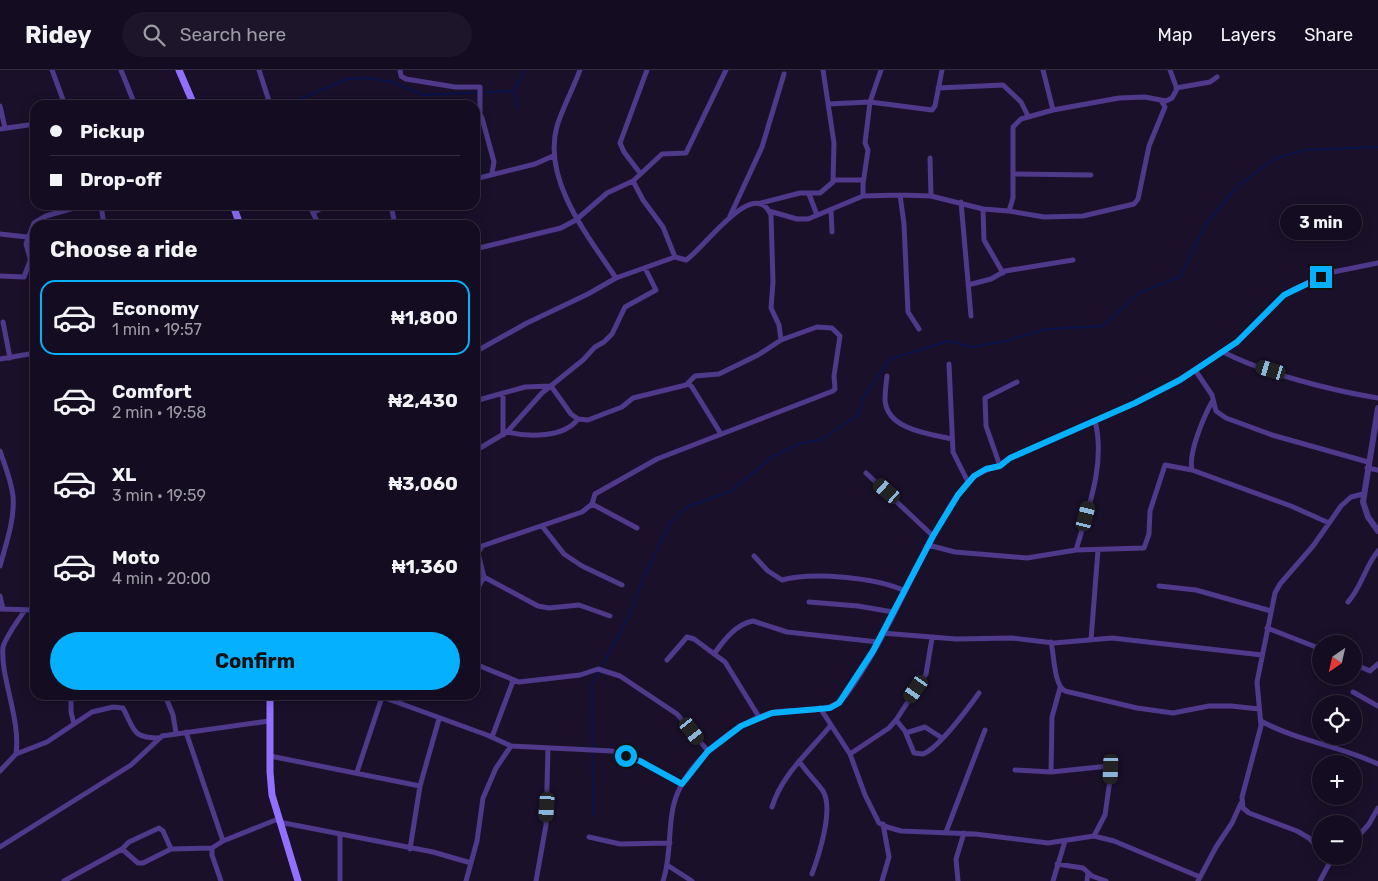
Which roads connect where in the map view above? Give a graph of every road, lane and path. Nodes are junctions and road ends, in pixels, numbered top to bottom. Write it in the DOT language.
graph roads {
  1 [pos="52,70"];
  2 [pos="121,70"];
  3 [pos="179,70"];
  4 [pos="259,70"];
  5 [pos="400,70"];
  6 [pos="580,70"];
  7 [pos="647,70"];
  8 [pos="726,70"];
  9 [pos="823,70"];
  10 [pos="881,70"];
  11 [pos="942,70"];
  12 [pos="1043,70"];
  13 [pos="1170,70"];
  14 [pos="784,74"];
  15 [pos="1217,77"];
  16 [pos="938,88"];
  17 [pos="1176,88"];
  18 [pos="63,100"];
  19 [pos="132,100"];
  20 [pos="191,100"];
  21 [pos="269,100"];
  22 [pos="478,100"];
  23 [pos="870,102"];
  24 [pos="1162,102"];
  25 [pos="828,104"];
  26 [pos="0,106"];
  27 [pos="1053,110"];
  28 [pos="1028,116"];
  29 [pos="480,122"];
  30 [pos="30,125"];
  31 [pos="2,128"];
  32 [pos="553,156"];
  33 [pos="930,158"];
  34 [pos="492,173"];
  35 [pos="640,173"];
  36 [pos="1013,174"];
  37 [pos="1091,176"];
  38 [pos="480,177"];
  39 [pos="633,180"];
  40 [pos="834,180"];
  41 [pos="863,180"];
  42 [pos="809,194"];
  43 [pos="900,195"];
  44 [pos="864,196"];
  45 [pos="931,196"];
  46 [pos="961,202"];
  47 [pos="761,203"];
  48 [pos="983,209"];
  49 [pos="67,210"];
  50 [pos="318,210"];
  51 [pos="831,210"];
  52 [pos="769,211"];
  53 [pos="1009,211"];
  54 [pos="314,212"];
  55 [pos="817,215"];
  56 [pos="730,217"];
  57 [pos="36,220"];
  58 [pos="317,220"];
  59 [pos="576,220"];
  60 [pos="30,231"];
  61 [pos="832,232"];
  62 [pos="0,234"];
  63 [pos="27,236"];
  64 [pos="480,248"];
  65 [pos="675,258"];
  66 [pos="1073,260"];
  67 [pos="30,261"];
  68 [pos="1378,262"];
  69 [pos="645,268"];
  70 [pos="1002,272"];
  71 [pos="0,276"];
  72 [pos="616,278"];
  73 [pos="968,285"];
  74 [pos="971,316"];
  75 [pos="3,322"];
  76 [pos="919,329"];
  77 [pos="781,340"];
  78 [pos="480,349"];
  79 [pos="1223,352"];
  80 [pos="30,354"];
  81 [pos="10,358"];
  82 [pos="0,359"];
  83 [pos="949,364"];
  84 [pos="1195,370"];
  85 [pos="887,376"];
  86 [pos="1017,382"];
  87 [pos="686,384"];
  88 [pos="551,386"];
  89 [pos="503,393"];
  90 [pos="1378,398"];
  91 [pos="480,400"];
  92 [pos="1213,400"];
  93 [pos="1378,412"];
  94 [pos="578,419"];
  95 [pos="1095,421"];
  96 [pos="505,433"];
  97 [pos="721,434"];
  98 [pos="952,438"];
  99 [pos="480,448"];
  100 [pos="0,452"];
  101 [pos="1368,465"];
  102 [pos="1000,466"];
  103 [pos="1192,470"];
  104 [pos="1378,470"];
  105 [pos="866,473"];
  106 [pos="968,482"];
  107 [pos="1364,494"];
  108 [pos="592,504"];
  109 [pos="1329,524"];
  110 [pos="542,526"];
  111 [pos="636,528"];
  112 [pos="1378,531"];
  113 [pos="933,536"];
  114 [pos="928,545"];
  115 [pos="480,550"];
  116 [pos="1076,550"];
  117 [pos="1098,550"];
  118 [pos="1378,551"];
  119 [pos="754,556"];
  120 [pos="480,561"];
  121 [pos="0,566"];
  122 [pos="484,577"];
  123 [pos="480,584"];
  124 [pos="622,585"];
  125 [pos="1159,586"];
  126 [pos="905,590"];
  127 [pos="0,596"];
  128 [pos="809,602"];
  129 [pos="1348,602"];
  130 [pos="2,609"];
  131 [pos="25,610"];
  132 [pos="30,610"];
  133 [pos="1271,611"];
  134 [pos="893,612"];
  135 [pos="610,616"];
  136 [pos="1267,628"];
  137 [pos="882,633"];
  138 [pos="932,638"];
  139 [pos="1091,640"];
  140 [pos="878,642"];
  141 [pos="1051,642"];
  142 [pos="1312,646"];
  143 [pos="1,649"];
  144 [pos="714,654"];
  145 [pos="1262,655"];
  146 [pos="667,660"];
  147 [pos="1378,664"];
  148 [pos="480,666"];
  149 [pos="1362,668"];
  150 [pos="513,681"];
  151 [pos="1060,688"];
  152 [pos="1352,692"];
  153 [pos="979,693"];
  154 [pos="71,700"];
  155 [pos="168,700"];
  156 [pos="270,700"];
  157 [pos="381,700"];
  158 [pos="390,700"];
  159 [pos="1378,706"];
  160 [pos="820,708"];
  161 [pos="1259,709"];
  162 [pos="760,717"];
  163 [pos="439,719"];
  164 [pos="896,720"];
  165 [pos="1261,721"];
  166 [pos="269,722"];
  167 [pos="74,724"];
  168 [pos="831,725"];
  169 [pos="985,730"];
  170 [pos="186,732"];
  171 [pos="906,733"];
  172 [pos="176,734"];
  173 [pos="492,737"];
  174 [pos="160,738"];
  175 [pos="942,738"];
  176 [pos="511,746"];
  177 [pos="548,748"];
  178 [pos="708,751"];
  179 [pos="16,754"];
  180 [pos="850,754"];
  181 [pos="270,756"];
  182 [pos="799,761"];
  183 [pos="1378,764"];
  184 [pos="1015,770"];
  185 [pos="0,771"];
  186 [pos="357,772"];
  187 [pos="1051,772"];
  188 [pos="682,784"];
  189 [pos="420,786"];
  190 [pos="1242,802"];
  191 [pos="772,807"];
  192 [pos="1378,808"];
  193 [pos="279,820"];
  194 [pos="883,824"];
  195 [pos="946,832"];
  196 [pos="1362,832"];
  197 [pos="964,833"];
  198 [pos="340,835"];
  199 [pos="1094,836"];
  200 [pos="589,837"];
  201 [pos="1065,840"];
  202 [pos="1312,841"];
  203 [pos="223,842"];
  204 [pos="670,843"];
  205 [pos="1052,843"];
  206 [pos="0,847"];
  207 [pos="212,848"];
  208 [pos="122,849"];
  209 [pos="170,849"];
  210 [pos="410,849"];
  211 [pos="1060,854"];
  212 [pos="471,863"];
  213 [pos="1056,864"];
  214 [pos="667,865"];
  215 [pos="1330,865"];
  216 [pos="1088,873"];
  217 [pos="812,874"];
  218 [pos="1199,879"];
  219 [pos="1323,880"];
  220 [pos="64,881"];
  221 [pos="222,881"];
  222 [pos="298,881"];
  223 [pos="340,881"];
  224 [pos="466,881"];
  225 [pos="536,881"];
  226 [pos="663,881"];
  227 [pos="692,881"];
  228 [pos="882,881"];
  229 [pos="958,881"];
  230 [pos="1053,881"];
  231 [pos="1087,881"];
  232 [pos="1106,881"];
  1 -- 18 [label="street"];
  2 -- 19 [label="street"];
  3 -- 20 [label="main road"];
  4 -- 21 [label="street"];
  5 -- 22 [label="street"];
  6 -- 32 [label="street"];
  7 -- 35 [label="street"];
  8 -- 35 [label="street"];
  9 -- 25 [label="street"];
  10 -- 23 [label="street"];
  11 -- 16 [label="street"];
  12 -- 27 [label="street"];
  13 -- 17 [label="street"];
  14 -- 56 [label="street"];
  15 -- 17 [label="street"];
  16 -- 23 [label="street"];
  16 -- 28 [label="street"];
  17 -- 24 [label="street"];
  23 -- 25 [label="street"];
  23 -- 41 [label="street"];
  24 -- 27 [label="street"];
  24 -- 53 [label="street"];
  25 -- 40 [label="street"];
  26 -- 31 [label="street"];
  27 -- 28 [label="street"];
  28 -- 36 [label="street"];
  29 -- 34 [label="street"];
  30 -- 31 [label="street"];
  32 -- 34 [label="street"];
  32 -- 59 [label="street"];
  33 -- 45 [label="street"];
  34 -- 38 [label="street"];
  35 -- 39 [label="street"];
  36 -- 37 [label="street"];
  36 -- 53 [label="street"];
  39 -- 59 [label="street"];
  39 -- 65 [label="street"];
  40 -- 41 [label="street"];
  40 -- 42 [label="street"];
  41 -- 44 [label="street"];
  42 -- 47 [label="street"];
  42 -- 55 [label="street"];
  43 -- 44 [label="street"];
  43 -- 45 [label="street"];
  43 -- 76 [label="street"];
  44 -- 51 [label="street"];
  45 -- 46 [label="street"];
  46 -- 48 [label="street"];
  46 -- 73 [label="street"];
  47 -- 52 [label="street"];
  47 -- 56 [label="street"];
  48 -- 53 [label="street"];
  48 -- 70 [label="street"];
  49 -- 57 [label="street"];
  50 -- 54 [label="street"];
  51 -- 55 [label="street"];
  51 -- 61 [label="street"];
  52 -- 55 [label="street"];
  52 -- 77 [label="street"];
  54 -- 58 [label="street"];
  56 -- 65 [label="street"];
  59 -- 64 [label="street"];
  59 -- 72 [label="street"];
  60 -- 63 [label="street"];
  62 -- 63 [label="street"];
  63 -- 67 [label="street"];
  65 -- 69 [label="street"];
  66 -- 70 [label="street"];
  67 -- 71 [label="street"];
  68 -- 79 [label="street"];
  69 -- 72 [label="street"];
  69 -- 88 [label="street"];
  70 -- 73 [label="street"];
  72 -- 78 [label="street"];
  73 -- 74 [label="street"];
  75 -- 81 [label="street"];
  77 -- 87 [label="street"];
  77 -- 97 [label="street"];
  79 -- 84 [label="street"];
  79 -- 90 [label="street"];
  80 -- 81 [label="street"];
  81 -- 82 [label="street"];
  83 -- 98 [label="street"];
  84 -- 92 [label="street"];
  84 -- 95 [label="street"];
  85 -- 98 [label="street"];
  86 -- 102 [label="street"];
  87 -- 94 [label="street"];
  87 -- 97 [label="street"];
  88 -- 89 [label="street"];
  88 -- 94 [label="street"];
  88 -- 96 [label="street"];
  89 -- 91 [label="street"];
  89 -- 96 [label="street"];
  92 -- 101 [label="street"];
  92 -- 103 [label="street"];
  93 -- 101 [label="street"];
  94 -- 96 [label="street"];
  95 -- 102 [label="street"];
  95 -- 116 [label="street"];
  96 -- 99 [label="street"];
  97 -- 108 [label="street"];
  98 -- 106 [label="street"];
  100 -- 121 [label="street"];
  101 -- 104 [label="street"];
  101 -- 107 [label="street"];
  102 -- 106 [label="street"];
  103 -- 109 [label="street"];
  103 -- 117 [label="street"];
  105 -- 113 [label="street"];
  106 -- 113 [label="street"];
  107 -- 109 [label="street"];
  107 -- 112 [label="street"];
  108 -- 110 [label="street"];
  108 -- 111 [label="street"];
  109 -- 133 [label="street"];
  110 -- 115 [label="street"];
  110 -- 124 [label="street"];
  113 -- 114 [label="street"];
  114 -- 116 [label="street"];
  114 -- 126 [label="street"];
  116 -- 117 [label="street"];
  117 -- 139 [label="street"];
  118 -- 129 [label="street"];
  119 -- 126 [label="street"];
  120 -- 122 [label="street"];
  122 -- 123 [label="street"];
  122 -- 135 [label="street"];
  125 -- 133 [label="street"];
  126 -- 134 [label="street"];
  127 -- 130 [label="street"];
  128 -- 134 [label="street"];
  130 -- 131 [label="street"];
  131 -- 132 [label="street"];
  131 -- 143 [label="street"];
  133 -- 136 [label="street"];
  134 -- 137 [label="street"];
  136 -- 142 [label="street"];
  136 -- 145 [label="street"];
  137 -- 138 [label="street"];
  137 -- 140 [label="street"];
  138 -- 141 [label="street"];
  138 -- 164 [label="street"];
  139 -- 141 [label="street"];
  139 -- 145 [label="street"];
  140 -- 144 [label="street"];
  140 -- 160 [label="street"];
  141 -- 151 [label="street"];
  143 -- 179 [label="street"];
  144 -- 146 [label="street"];
  144 -- 162 [label="street"];
  145 -- 161 [label="street"];
  147 -- 149 [label="street"];
  148 -- 150 [label="street"];
  150 -- 173 [label="street"];
  150 -- 178 [label="street"];
  151 -- 161 [label="street"];
  151 -- 187 [label="street"];
  152 -- 159 [label="street"];
  153 -- 175 [label="street"];
  154 -- 167 [label="street"];
  155 -- 172 [label="street"];
  156 -- 166 [label="main road"];
  157 -- 186 [label="street"];
  158 -- 163 [label="street"];
  160 -- 162 [label="street"];
  160 -- 168 [label="street"];
  161 -- 165 [label="street"];
  162 -- 178 [label="street"];
  163 -- 173 [label="street"];
  163 -- 189 [label="street"];
  164 -- 171 [label="street"];
  164 -- 180 [label="street"];
  165 -- 183 [label="street"];
  165 -- 190 [label="street"];
  166 -- 170 [label="street"];
  166 -- 181 [label="main road"];
  167 -- 174 [label="street"];
  167 -- 179 [label="street"];
  168 -- 180 [label="street"];
  168 -- 182 [label="street"];
  169 -- 195 [label="street"];
  170 -- 172 [label="street"];
  170 -- 203 [label="street"];
  171 -- 175 [label="street"];
  171 -- 175 [label="street"];
  172 -- 174 [label="street"];
  173 -- 176 [label="street"];
  174 -- 206 [label="street"];
  176 -- 177 [label="street"];
  176 -- 212 [label="street"];
  177 -- 188 [label="street"];
  177 -- 225 [label="street"];
  178 -- 188 [label="street"];
  179 -- 185 [label="street"];
  180 -- 194 [label="street"];
  181 -- 186 [label="street"];
  181 -- 193 [label="main road"];
  182 -- 191 [label="street"];
  182 -- 217 [label="street"];
  184 -- 187 [label="street"];
  186 -- 189 [label="street"];
  187 -- 199 [label="street"];
  188 -- 204 [label="street"];
  189 -- 210 [label="street"];
  190 -- 202 [label="street"];
  190 -- 218 [label="street"];
  192 -- 196 [label="street"];
  193 -- 198 [label="street"];
  193 -- 203 [label="street"];
  193 -- 222 [label="main road"];
  194 -- 195 [label="street"];
  194 -- 228 [label="street"];
  195 -- 197 [label="street"];
  197 -- 205 [label="street"];
  197 -- 229 [label="street"];
  198 -- 210 [label="street"];
  198 -- 223 [label="street"];
  199 -- 201 [label="street"];
  199 -- 218 [label="street"];
  200 -- 204 [label="street"];
  201 -- 205 [label="street"];
  201 -- 211 [label="street"];
  203 -- 207 [label="street"];
  204 -- 214 [label="street"];
  205 -- 211 [label="street"];
  207 -- 209 [label="street"];
  207 -- 221 [label="street"];
  208 -- 209 [label="street"];
  208 -- 209 [label="street"];
  208 -- 220 [label="street"];
  210 -- 212 [label="street"];
  211 -- 213 [label="street"];
  212 -- 224 [label="street"];
  213 -- 216 [label="street"];
  213 -- 230 [label="street"];
  214 -- 226 [label="street"];
  214 -- 227 [label="street"];
  215 -- 219 [label="street"];
  216 -- 231 [label="street"];
  216 -- 232 [label="street"];
}
